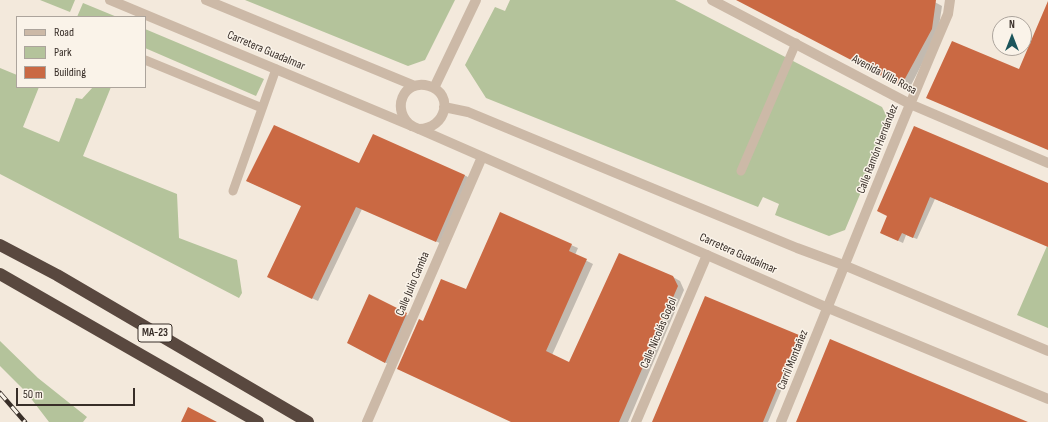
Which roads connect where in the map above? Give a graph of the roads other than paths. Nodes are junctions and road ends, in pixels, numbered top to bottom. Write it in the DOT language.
graph roads {
  1 [pos="110,0"];
  2 [pos="206,0"];
  3 [pos="476,0"];
  4 [pos="712,0"];
  5 [pos="950,0"];
  6 [pos="796,42"];
  7 [pos="146,60"];
  8 [pos="276,69"];
  9 [pos="416,86"];
  10 [pos="434,88"];
  11 [pos="910,104"];
  12 [pos="444,107"];
  13 [pos="262,108"];
  14 [pos="416,128"];
  15 [pos="482,157"];
  16 [pos="1048,163"];
  17 [pos="741,171"];
  18 [pos="233,191"];
  19 [pos="0,245"];
  20 [pos="707,255"];
  21 [pos="846,266"];
  22 [pos="0,274"];
  23 [pos="828,308"];
  24 [pos="1048,351"];
  25 [pos="1048,399"];
  26 [pos="258,422"];
  27 [pos="308,422"];
  28 [pos="367,422"];
  29 [pos="636,422"];
  30 [pos="781,422"];
  1 -- 8 [label="street, Carretera Guadalmar"];
  2 -- 9 [label="street"];
  3 -- 10 [label="street"];
  4 -- 6 [label="street, Avenida Villa Rosa"];
  5 -- 11 [label="street, Calle Ramón Hernández"];
  6 -- 11 [label="street, Avenida Villa Rosa"];
  6 -- 17 [label="lane"];
  7 -- 13 [label="lane"];
  8 -- 13 [label="lane"];
  8 -- 14 [label="street, Carretera Guadalmar"];
  9 -- 10 [label="street"];
  9 -- 14 [label="street"];
  10 -- 12 [label="street"];
  11 -- 16 [label="street, Avenida Villa Rosa"];
  11 -- 21 [label="street, Calle Ramón Hernández"];
  12 -- 14 [label="street"];
  12 -- 21 [label="street"];
  13 -- 18 [label="lane"];
  14 -- 15 [label="street, Carretera Guadalmar"];
  15 -- 20 [label="street, Carretera Guadalmar"];
  15 -- 28 [label="street, Calle Julio Camba"];
  19 -- 27 [label="highway, MA-23"];
  20 -- 23 [label="street, Carretera Guadalmar"];
  20 -- 29 [label="street, Calle Nicolás Gogol"];
  21 -- 23 [label="street, Calle Ramón Hernández"];
  21 -- 24 [label="street"];
  22 -- 26 [label="highway, MA-23"];
  23 -- 25 [label="street, Carretera Guadalmar"];
  23 -- 30 [label="street, Carril Montañez"];
}
